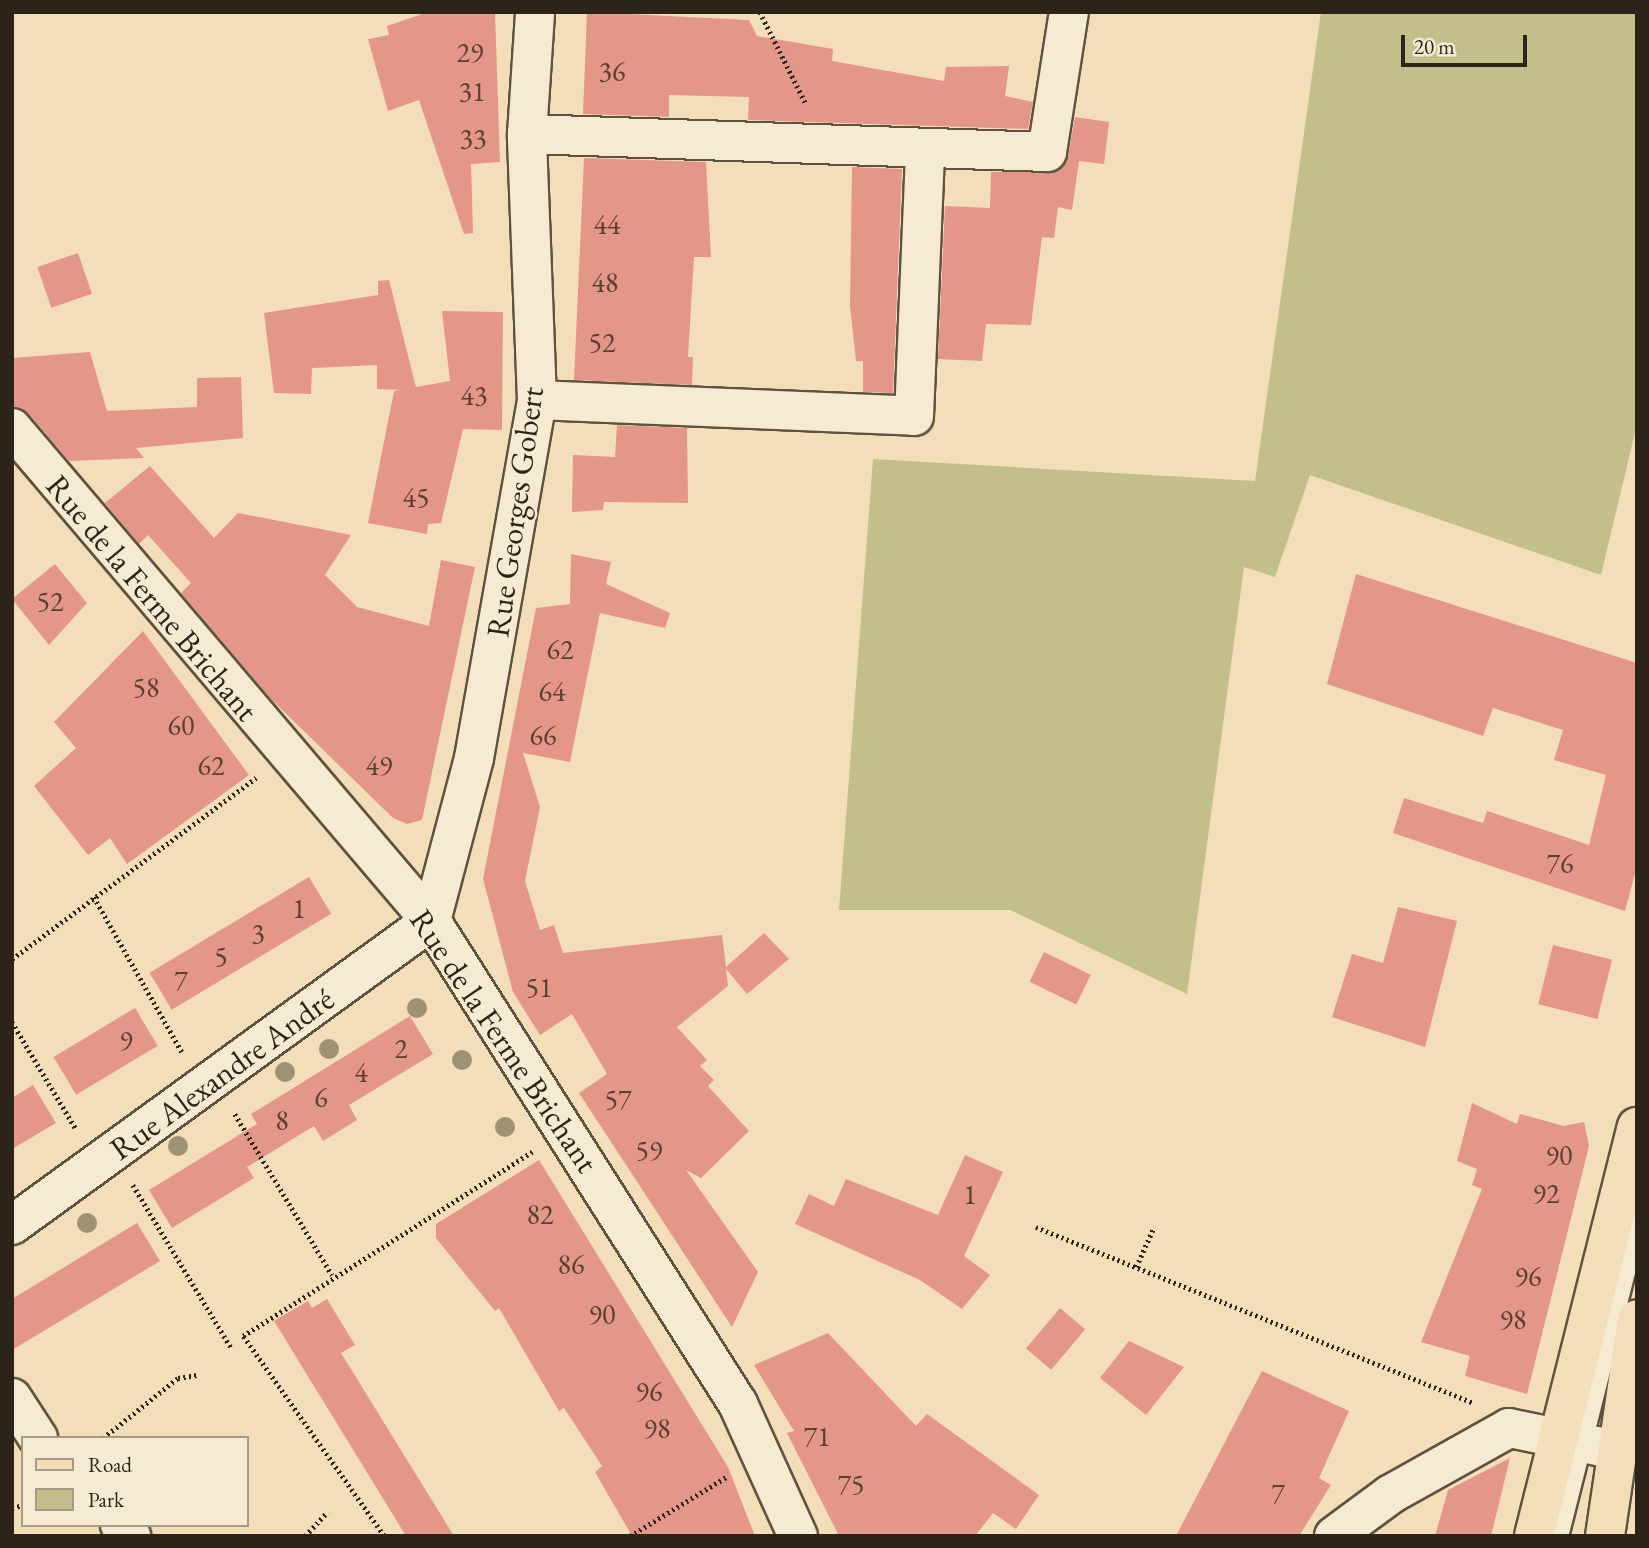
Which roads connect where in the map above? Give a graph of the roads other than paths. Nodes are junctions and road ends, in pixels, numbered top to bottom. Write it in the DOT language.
graph roads {
  1 [pos="535,12"];
  2 [pos="1069,12"];
  3 [pos="527,134"];
  4 [pos="925,148"];
  5 [pos="537,400"];
  6 [pos="12,428"];
  7 [pos="431,921"];
  8 [pos="1637,1127"];
  9 [pos="1637,1217"];
  10 [pos="12,1225"];
  11 [pos="1637,1319"];
  12 [pos="12,1398"];
  13 [pos="37,1436"];
  14 [pos="1569,1438"];
  15 [pos="1616,1450"];
  16 [pos="798,1536"];
  17 [pos="1334,1536"];
  18 [pos="1534,1536"];
  19 [pos="1556,1536"];
  20 [pos="1605,1536"];
  1 -- 3 [label="street, Rue Georges Gobert"];
  2 -- 4 [label="street"];
  3 -- 4 [label="street"];
  3 -- 5 [label="street, Rue Georges Gobert"];
  4 -- 5 [label="street"];
  5 -- 7 [label="street, Rue Georges Gobert"];
  6 -- 7 [label="street, Rue de la Ferme Brichant"];
  7 -- 10 [label="street, Rue Alexandre André"];
  7 -- 16 [label="street, Rue de la Ferme Brichant"];
  8 -- 14 [label="main road"];
  9 -- 14 [label="lane"];
  11 -- 15 [label="main road"];
  12 -- 13 [label="street"];
  14 -- 15 [label="street"];
  14 -- 17 [label="street"];
  14 -- 18 [label="main road"];
  14 -- 19 [label="lane"];
  15 -- 20 [label="main road"];
}
